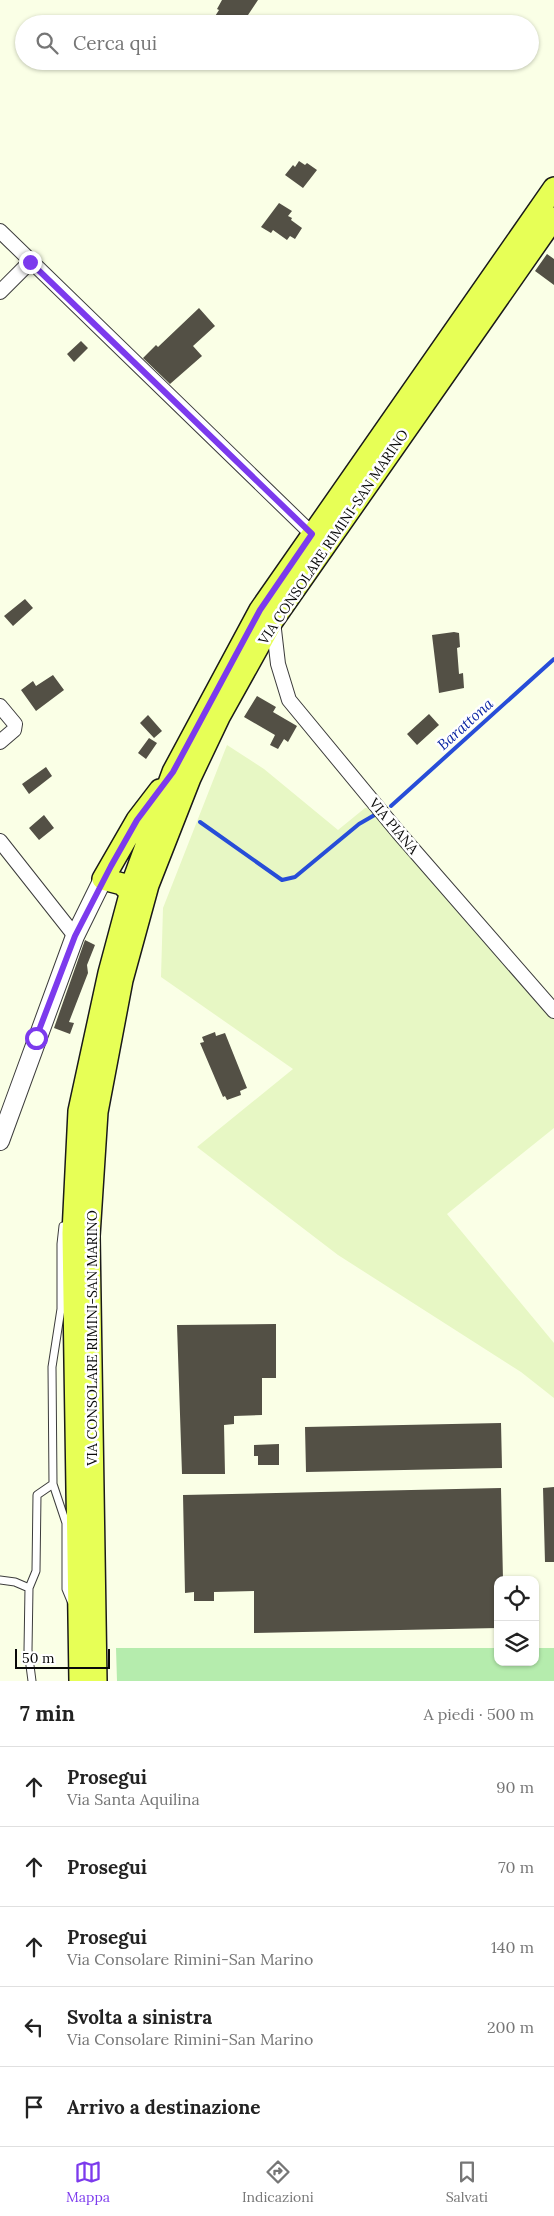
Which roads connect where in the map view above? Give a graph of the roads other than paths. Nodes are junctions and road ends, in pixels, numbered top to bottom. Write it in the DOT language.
graph roads {
  1 [pos="554,188"];
  2 [pos="554,218"];
  3 [pos="0,231"];
  4 [pos="30,262"];
  5 [pos="0,292"];
  6 [pos="312,534"];
  7 [pos="273,620"];
  8 [pos="0,706"];
  9 [pos="0,742"];
  10 [pos="173,772"];
  11 [pos="0,841"];
  12 [pos="117,884"];
  13 [pos="75,936"];
  14 [pos="554,1011"];
  15 [pos="0,1141"];
  16 [pos="74,1209"];
  17 [pos="53,1484"];
  18 [pos="0,1580"];
  19 [pos="29,1588"];
  20 [pos="79,1617"];
  21 [pos="32,1681"];
  22 [pos="80,1681"];
  23 [pos="96,1681"];
  1 -- 6 [label="main road, VIA CONSOLARE RIMINI-SAN MARINO"];
  2 -- 7 [label="main road, VIA CONSOLARE RIMINI-SAN MARINO"];
  3 -- 4 [label="street, VIA CONSOLARE RIMINI-SAN MARINO"];
  4 -- 5 [label="street"];
  4 -- 6 [label="street, VIA CONSOLARE RIMINI-SAN MARINO"];
  6 -- 10 [label="main road, VIA CONSOLARE RIMINI-SAN MARINO"];
  7 -- 14 [label="street, VIA PIANA"];
  7 -- 23 [label="main road, VIA CONSOLARE RIMINI-SAN MARINO"];
  8 -- 9 [label="street"];
  10 -- 12 [label="main road, VIA CONSOLARE RIMINI-SAN MARINO"];
  10 -- 12 [label="main road"];
  11 -- 13 [label="street"];
  12 -- 13 [label="street"];
  12 -- 16 [label="main road, VIA CONSOLARE RIMINI-SAN MARINO"];
  13 -- 15 [label="street"];
  16 -- 17 [label="lane"];
  16 -- 20 [label="main road, VIA CONSOLARE RIMINI-SAN MARINO"];
  17 -- 19 [label="lane"];
  17 -- 20 [label="lane"];
  18 -- 19 [label="lane"];
  19 -- 21 [label="lane"];
  20 -- 22 [label="main road, VIA CONSOLARE RIMINI-SAN MARINO"];
}
